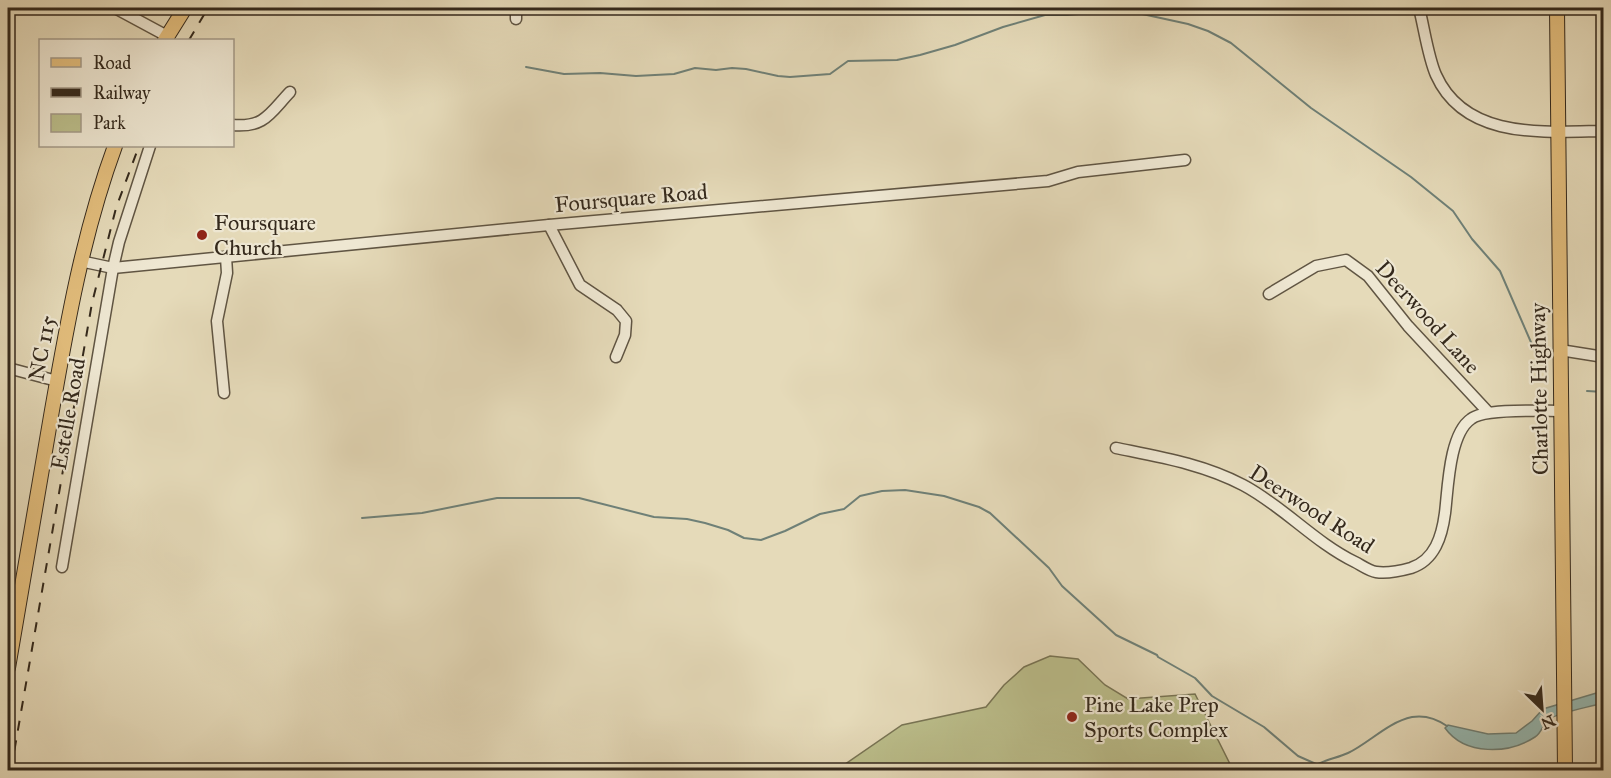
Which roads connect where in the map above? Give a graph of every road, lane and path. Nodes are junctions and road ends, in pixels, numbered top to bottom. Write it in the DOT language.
graph roads {
  1 [pos="115,8"];
  2 [pos="184,8"];
  3 [pos="516,8"];
  4 [pos="1419,8"];
  5 [pos="1557,8"];
  6 [pos="516,19"];
  7 [pos="166,38"];
  8 [pos="290,92"];
  9 [pos="234,125"];
  10 [pos="1604,131"];
  11 [pos="1557,132"];
  12 [pos="115,147"];
  13 [pos="150,147"];
  14 [pos="1185,160"];
  15 [pos="549,225"];
  16 [pos="226,257"];
  17 [pos="80,261"];
  18 [pos="113,268"];
  19 [pos="1269,294"];
  20 [pos="1560,350"];
  21 [pos="616,357"];
  22 [pos="1604,357"];
  23 [pos="8,368"];
  24 [pos="57,381"];
  25 [pos="224,393"];
  26 [pos="1560,411"];
  27 [pos="1488,412"];
  28 [pos="1116,448"];
  29 [pos="62,567"];
  30 [pos="8,668"];
  31 [pos="1565,771"];
  1 -- 7 [label="street"];
  2 -- 7 [label="main road"];
  3 -- 6 [label="street"];
  4 -- 11 [label="street"];
  5 -- 11 [label="main road, Charlotte Highway"];
  8 -- 9 [label="street"];
  10 -- 11 [label="street"];
  11 -- 20 [label="main road, Charlotte Highway"];
  12 -- 17 [label="main road, NC 115 / NC 115"];
  13 -- 18 [label="street, Estelle Road"];
  14 -- 15 [label="street, Foursquare Road"];
  15 -- 16 [label="street, Foursquare Road"];
  15 -- 21 [label="street"];
  16 -- 18 [label="street, Foursquare Road"];
  16 -- 25 [label="street"];
  17 -- 18 [label="street, Foursquare Road"];
  17 -- 24 [label="main road, NC 115 / NC 115"];
  18 -- 29 [label="street, Estelle Road"];
  19 -- 27 [label="street, Deerwood Lane"];
  20 -- 22 [label="street"];
  20 -- 26 [label="main road, Charlotte Highway"];
  23 -- 24 [label="street"];
  24 -- 30 [label="main road, NC 115 / NC 115"];
  26 -- 27 [label="street"];
  26 -- 31 [label="main road, Charlotte Highway"];
  27 -- 28 [label="street, Deerwood Road"];
}
